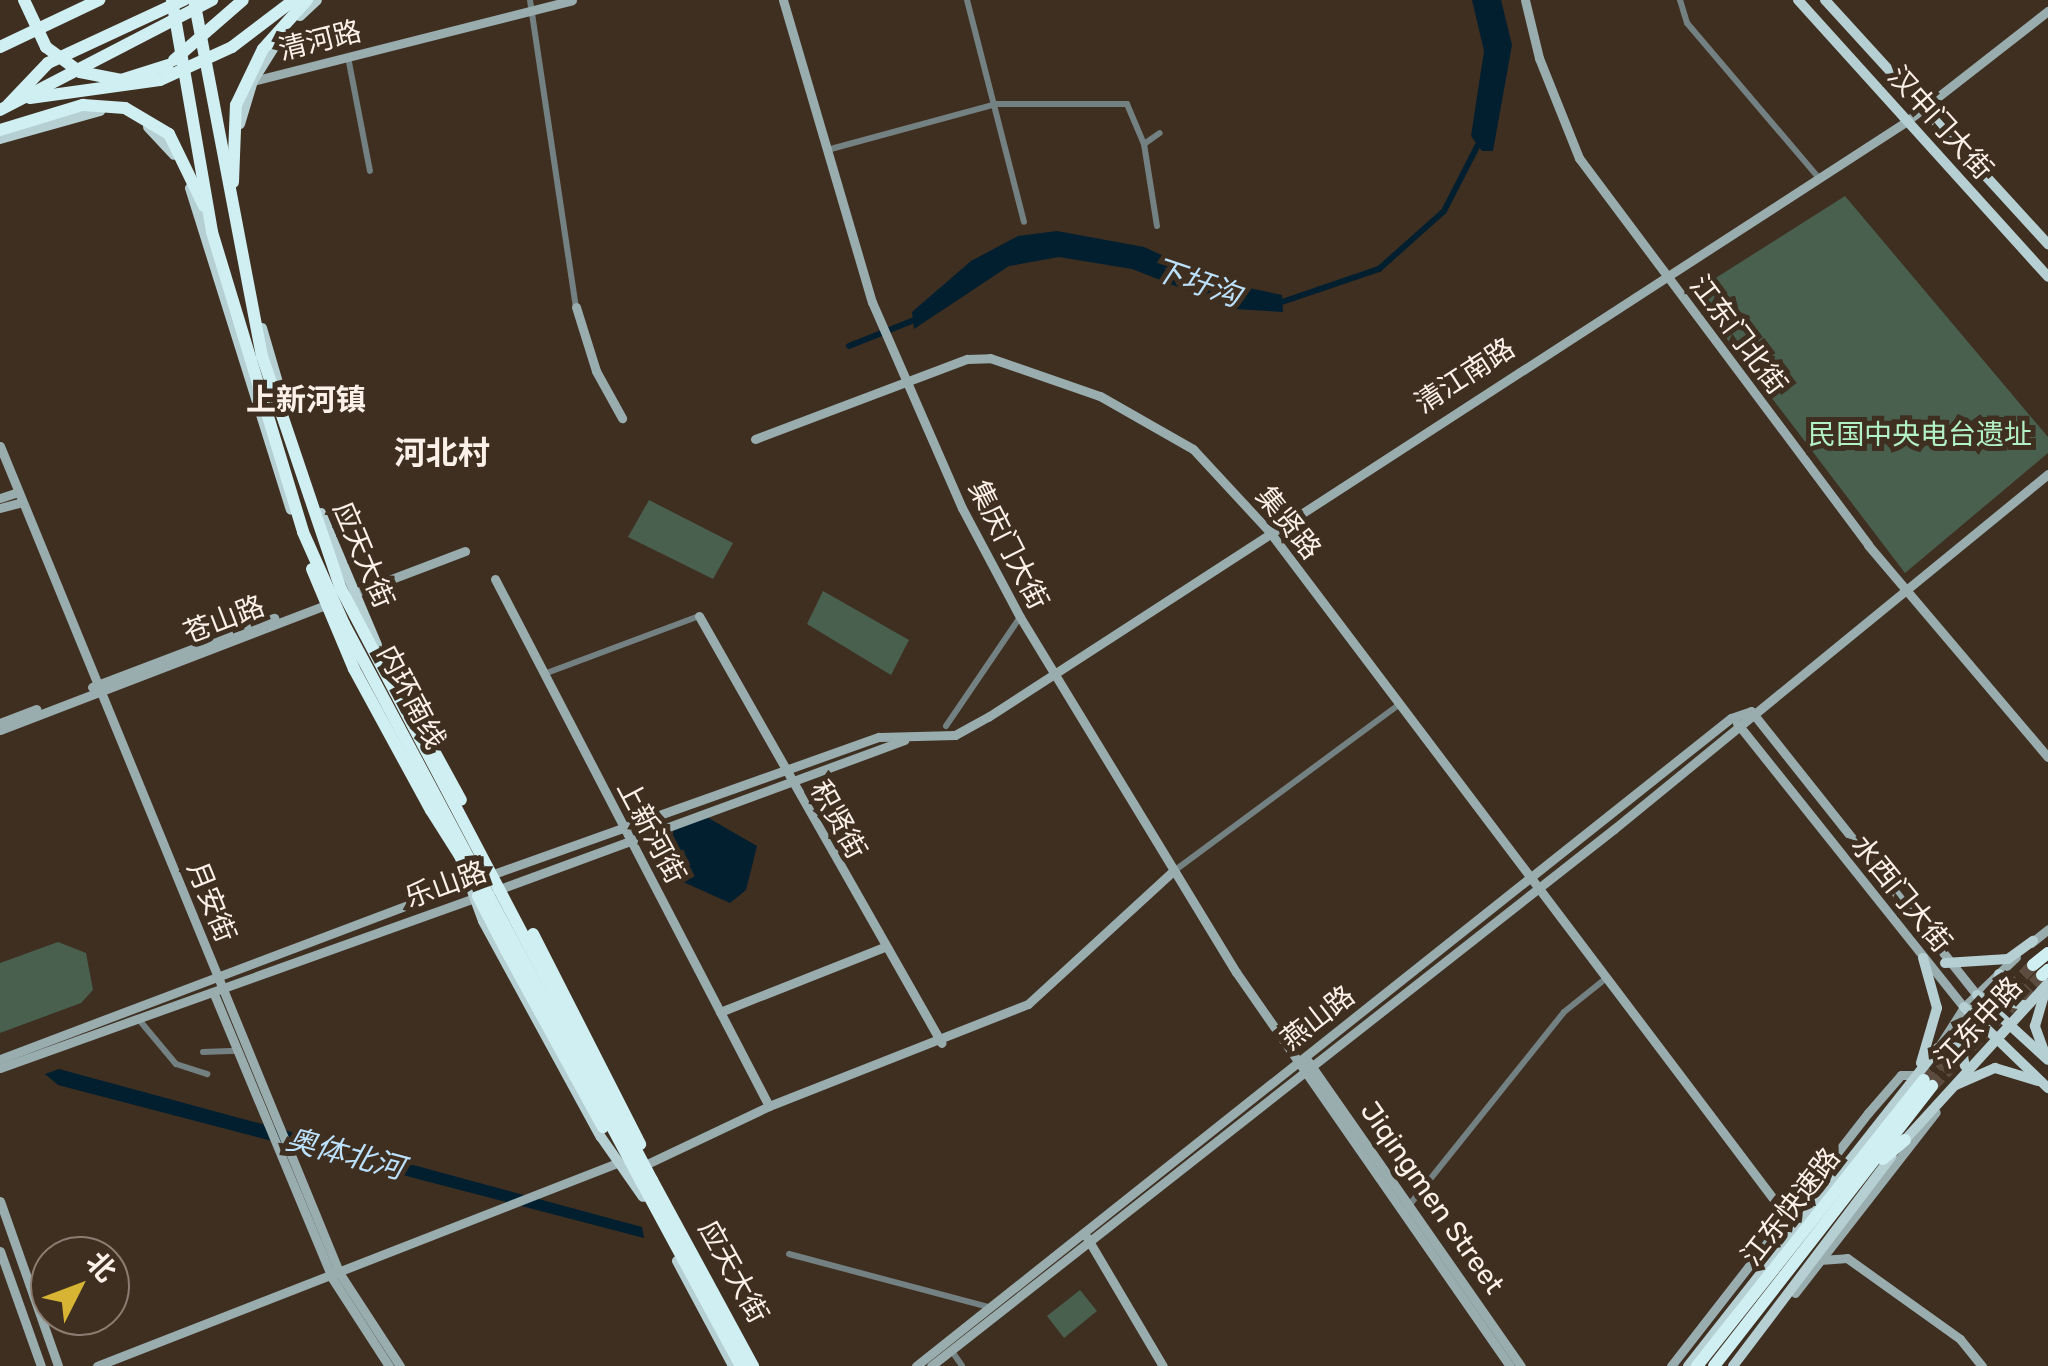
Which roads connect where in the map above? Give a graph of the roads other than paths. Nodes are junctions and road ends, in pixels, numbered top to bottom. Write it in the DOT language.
graph roads {
  1 [pos="24,0"];
  2 [pos="99,0"];
  3 [pos="170,0"];
  4 [pos="184,0"];
  5 [pos="194,0"];
  6 [pos="212,0"];
  7 [pos="243,0"];
  8 [pos="294,0"];
  9 [pos="306,0"];
  10 [pos="318,0"];
  11 [pos="572,0"];
  12 [pos="783,0"];
  13 [pos="966,0"];
  14 [pos="1526,0"];
  15 [pos="1680,0"];
  16 [pos="1798,0"];
  17 [pos="1825,0"];
  18 [pos="530,5"];
  19 [pos="2048,11"];
  20 [pos="0,47"];
  21 [pos="348,57"];
  22 [pos="251,79"];
  23 [pos="30,98"];
  24 [pos="996,104"];
  25 [pos="4,108"];
  26 [pos="1924,108"];
  27 [pos="1906,121"];
  28 [pos="0,130"];
  29 [pos="1160,133"];
  30 [pos="0,139"];
  31 [pos="1144,144"];
  32 [pos="827,150"];
  33 [pos="370,171"];
  34 [pos="1818,177"];
  35 [pos="1024,222"];
  36 [pos="1156,226"];
  37 [pos="212,232"];
  38 [pos="2048,244"];
  39 [pos="237,250"];
  40 [pos="1664,274"];
  41 [pos="2048,276"];
  42 [pos="576,307"];
  43 [pos="906,380"];
  44 [pos="622,418"];
  45 [pos="755,439"];
  46 [pos="0,446"];
  47 [pos="2048,474"];
  48 [pos="0,498"];
  49 [pos="17,498"];
  50 [pos="0,508"];
  51 [pos="320,525"];
  52 [pos="1269,530"];
  53 [pos="303,532"];
  54 [pos="464,551"];
  55 [pos="495,579"];
  56 [pos="1906,589"];
  57 [pos="353,590"];
  58 [pos="328,601"];
  59 [pos="699,616"];
  60 [pos="1020,617"];
  61 [pos="544,674"];
  62 [pos="1052,675"];
  63 [pos="98,688"];
  64 [pos="1398,705"];
  65 [pos="1751,711"];
  66 [pos="1731,718"];
  67 [pos="946,726"];
  68 [pos="1741,726"];
  69 [pos="0,727"];
  70 [pos="906,739"];
  71 [pos="2048,757"];
  72 [pos="784,771"];
  73 [pos="791,783"];
  74 [pos="623,828"];
  75 [pos="631,842"];
  76 [pos="1576,842"];
  77 [pos="1584,852"];
  78 [pos="486,859"];
  79 [pos="462,860"];
  80 [pos="1174,871"];
  81 [pos="494,874"];
  82 [pos="1529,879"];
  83 [pos="471,881"];
  84 [pos="1538,890"];
  85 [pos="504,894"];
  86 [pos="478,896"];
  87 [pos="2048,929"];
  88 [pos="2033,942"];
  89 [pos="884,947"];
  90 [pos="2048,953"];
  91 [pos="1922,958"];
  92 [pos="1946,963"];
  93 [pos="1999,974"];
  94 [pos="2044,975"];
  95 [pos="1604,980"];
  96 [pos="215,981"];
  97 [pos="220,994"];
  98 [pos="1977,995"];
  99 [pos="2028,1002"];
  100 [pos="1964,1007"];
  101 [pos="720,1012"];
  102 [pos="140,1021"];
  103 [pos="2008,1024"];
  104 [pos="1993,1039"];
  105 [pos="942,1043"];
  106 [pos="1938,1048"];
  107 [pos="238,1051"];
  108 [pos="202,1052"];
  109 [pos="0,1059"];
  110 [pos="2048,1060"];
  111 [pos="1304,1064"];
  112 [pos="0,1068"];
  113 [pos="1964,1068"];
  114 [pos="207,1074"];
  115 [pos="1929,1084"];
  116 [pos="2044,1085"];
  117 [pos="769,1106"];
  118 [pos="270,1115"];
  119 [pos="1879,1122"];
  120 [pos="1905,1140"];
  121 [pos="618,1163"];
  122 [pos="647,1164"];
  123 [pos="1857,1172"];
  124 [pos="644,1184"];
  125 [pos="0,1201"];
  126 [pos="1406,1209"];
  127 [pos="1787,1217"];
  128 [pos="1841,1233"];
  129 [pos="1085,1234"];
  130 [pos="0,1251"];
  131 [pos="789,1254"];
  132 [pos="1847,1258"];
  133 [pos="1820,1261"];
  134 [pos="336,1276"];
  135 [pos="988,1307"];
  136 [pos="951,1350"];
  137 [pos="41,1366"];
  138 [pos="58,1366"];
  139 [pos="97,1366"];
  140 [pos="389,1366"];
  141 [pos="400,1366"];
  142 [pos="733,1366"];
  143 [pos="740,1366"];
  144 [pos="756,1366"];
  145 [pos="916,1366"];
  146 [pos="931,1366"];
  147 [pos="962,1366"];
  148 [pos="1163,1366"];
  149 [pos="1510,1366"];
  150 [pos="1522,1366"];
  151 [pos="1671,1366"];
  152 [pos="1688,1366"];
  153 [pos="1697,1366"];
  154 [pos="1714,1366"];
  155 [pos="1735,1366"];
  156 [pos="1982,1366"];
  1 -- 7 [label="highway, bridge"];
  2 -- 20 [label="highway"];
  3 -- 37 [label="highway, 内环南线, bridge"];
  4 -- 25 [label="highway"];
  5 -- 39 [label="highway, 内环南线, bridge"];
  6 -- 23 [label="highway"];
  8 -- 23 [label="highway"];
  9 -- 22 [label="highway"];
  10 -- 22 [label="main road, 应天大街"];
  11 -- 18 [label="street, 清河路"];
  12 -- 32 [label="street, 集庆门大街"];
  13 -- 24 [label="street"];
  14 -- 40 [label="street, 江东门北街"];
  15 -- 34 [label="street"];
  16 -- 27 [label="main road, 汉中门大街"];
  17 -- 26 [label="main road, 汉中门大街"];
  18 -- 21 [label="street, 清河路"];
  18 -- 42 [label="street"];
  19 -- 26 [label="street, 清江南路"];
  21 -- 22 [label="street, 清河路"];
  21 -- 33 [label="street"];
  22 -- 39 [label="highway, bridge"];
  22 -- 57 [label="main road, 应天大街"];
  23 -- 25 [label="highway"];
  24 -- 31 [label="street"];
  24 -- 32 [label="street"];
  24 -- 35 [label="street"];
  26 -- 27 [label="street, 清江南路"];
  26 -- 38 [label="main road, 汉中门大街"];
  27 -- 34 [label="street, 清江南路"];
  27 -- 41 [label="main road, 汉中门大街"];
  28 -- 37 [label="highway, bridge"];
  29 -- 31 [label="street"];
  30 -- 58 [label="main road, 应天大街"];
  31 -- 36 [label="street"];
  32 -- 43 [label="street, 集庆门大街"];
  34 -- 40 [label="street, 清江南路"];
  37 -- 53 [label="highway, 内环南线, bridge"];
  39 -- 51 [label="highway, 内环南线, bridge"];
  40 -- 52 [label="street, 清江南路"];
  40 -- 56 [label="street, 江东门北街"];
  42 -- 44 [label="street"];
  43 -- 45 [label="street"];
  43 -- 52 [label="street, 集贤路"];
  43 -- 60 [label="street, 集庆门大街"];
  46 -- 49 [label="street, 月安街"];
  47 -- 56 [label="street, 燕山路"];
  48 -- 49 [label="street"];
  49 -- 50 [label="street"];
  49 -- 63 [label="street, 月安街"];
  51 -- 78 [label="highway, bridge"];
  51 -- 124 [label="highway, 内环南线, bridge"];
  52 -- 62 [label="street, 清江南路"];
  52 -- 64 [label="street, 集贤路"];
  53 -- 79 [label="highway, bridge"];
  53 -- 124 [label="highway, 内环南线, bridge"];
  54 -- 57 [label="street, 苍山路"];
  55 -- 61 [label="street, 上新河街"];
  56 -- 65 [label="street, 燕山路"];
  56 -- 71 [label="street, 江东门北街"];
  57 -- 58 [label="street, 苍山路"];
  57 -- 78 [label="main road, 应天大街"];
  58 -- 63 [label="street, 苍山路"];
  58 -- 79 [label="main road, 应天大街"];
  59 -- 61 [label="street"];
  59 -- 72 [label="street, 积贤街"];
  60 -- 62 [label="street, 集庆门大街"];
  60 -- 67 [label="street"];
  61 -- 74 [label="street, 上新河街"];
  62 -- 70 [label="street, 乐山路"];
  62 -- 80 [label="street, 集庆门大街"];
  63 -- 69 [label="street, 苍山路"];
  63 -- 96 [label="street, 月安街"];
  64 -- 80 [label="street"];
  64 -- 82 [label="street, 集贤路"];
  65 -- 66 [label="street, 燕山路"];
  65 -- 68 [label="street, 燕山路"];
  65 -- 92 [label="street, 水西门大街"];
  66 -- 68 [label="street, 水西门大街"];
  66 -- 76 [label="street, 燕山路"];
  68 -- 77 [label="street, 燕山路"];
  68 -- 91 [label="street, 水西门大街"];
  70 -- 72 [label="street, 乐山路"];
  70 -- 73 [label="street, 乐山路"];
  72 -- 73 [label="street, 积贤街"];
  72 -- 74 [label="street, 乐山路"];
  73 -- 75 [label="street, 乐山路"];
  73 -- 89 [label="street, 积贤街"];
  74 -- 75 [label="street, 上新河街"];
  74 -- 81 [label="street, 乐山路"];
  75 -- 85 [label="street, 乐山路"];
  75 -- 101 [label="street, 上新河街"];
  76 -- 77 [label="street"];
  76 -- 82 [label="street, 燕山路"];
  77 -- 84 [label="street, 燕山路"];
  78 -- 81 [label="main road, 应天大街"];
  79 -- 83 [label="main road, 应天大街"];
  80 -- 105 [label="street"];
  80 -- 111 [label="street, 集庆门大街"];
  81 -- 83 [label="street, 乐山路"];
  81 -- 85 [label="main road, 应天大街"];
  82 -- 84 [label="street, 集贤路"];
  82 -- 111 [label="street, 燕山路"];
  83 -- 86 [label="main road, 应天大街"];
  83 -- 96 [label="street, 乐山路"];
  84 -- 95 [label="street, 集贤路"];
  84 -- 111 [label="street, 燕山路"];
  85 -- 86 [label="street, 乐山路"];
  85 -- 122 [label="main road, 应天大街"];
  85 -- 124 [label="highway, bridge"];
  86 -- 97 [label="street, 乐山路"];
  86 -- 121 [label="main road, 应天大街"];
  86 -- 124 [label="main road, 应天大街"];
  86 -- 124 [label="highway, bridge"];
  87 -- 88 [label="street"];
  88 -- 92 [label="main road"];
  88 -- 93 [label="street"];
  89 -- 101 [label="street"];
  89 -- 105 [label="street, 积贤街"];
  90 -- 94 [label="highway"];
  91 -- 100 [label="street, 水西门大街"];
  91 -- 115 [label="main road"];
  92 -- 98 [label="street, 水西门大街"];
  93 -- 98 [label="street"];
  93 -- 99 [label="main road"];
  94 -- 99 [label="main road, 江东中路"];
  94 -- 110 [label="main road"];
  95 -- 126 [label="street"];
  95 -- 127 [label="street, 集贤路"];
  96 -- 97 [label="street, 月安街"];
  96 -- 109 [label="street, 乐山路"];
  97 -- 102 [label="street, 乐山路"];
  97 -- 107 [label="street"];
  97 -- 118 [label="street, 月安街"];
  98 -- 100 [label="street"];
  98 -- 103 [label="main road, 水西门大街"];
  99 -- 103 [label="main road, 江东中路"];
  100 -- 104 [label="main road, 水西门大街"];
  100 -- 106 [label="street"];
  101 -- 117 [label="street, 上新河街"];
  102 -- 112 [label="street, 乐山路"];
  102 -- 114 [label="street"];
  103 -- 104 [label="main road, 江东中路"];
  103 -- 110 [label="main road, 水西门大街"];
  104 -- 113 [label="main road, 江东中路"];
  104 -- 116 [label="main road, 水西门大街"];
  105 -- 117 [label="street"];
  106 -- 113 [label="main road"];
  106 -- 115 [label="main road, 江东中路"];
  107 -- 108 [label="street"];
  107 -- 118 [label="street"];
  111 -- 126 [label="street, Jiqingmen Street"];
  111 -- 129 [label="street, 燕山路"];
  113 -- 115 [label="main road, 江东中路"];
  115 -- 116 [label="main road"];
  115 -- 119 [label="main road, 江东中路"];
  115 -- 120 [label="main road, 江东中路"];
  115 -- 123 [label="highway, 江东快速路"];
  115 -- 127 [label="street, 江东中路"];
  115 -- 128 [label="street, 江东中路"];
  117 -- 122 [label="street"];
  118 -- 134 [label="street"];
  119 -- 123 [label="highway"];
  119 -- 152 [label="main road, 江东中路"];
  120 -- 123 [label="highway"];
  120 -- 155 [label="main road, 江东中路"];
  121 -- 124 [label="main road, 应天大街"];
  121 -- 134 [label="street"];
  122 -- 144 [label="main road, 应天大街"];
  123 -- 153 [label="highway, 江东快速路"];
  123 -- 154 [label="highway, 江东快速路"];
  124 -- 142 [label="main road, 应天大街"];
  124 -- 143 [label="highway, 内环南线"];
  124 -- 144 [label="highway, 内环南线"];
  125 -- 138 [label="street"];
  126 -- 149 [label="street, Jiqingmen Street"];
  126 -- 150 [label="street, Jiqingmen Street"];
  127 -- 151 [label="street, 江东中路"];
  128 -- 132 [label="street"];
  128 -- 133 [label="street, 江东中路"];
  129 -- 135 [label="street, 燕山路"];
  129 -- 136 [label="street, 燕山路"];
  129 -- 148 [label="street"];
  130 -- 137 [label="street"];
  131 -- 135 [label="street"];
  132 -- 133 [label="street"];
  132 -- 156 [label="street"];
  133 -- 155 [label="street, 江东中路"];
  134 -- 139 [label="street"];
  134 -- 140 [label="street"];
  134 -- 141 [label="street"];
  135 -- 145 [label="street, 燕山路"];
  136 -- 146 [label="street, 燕山路"];
  136 -- 147 [label="street"];
}
